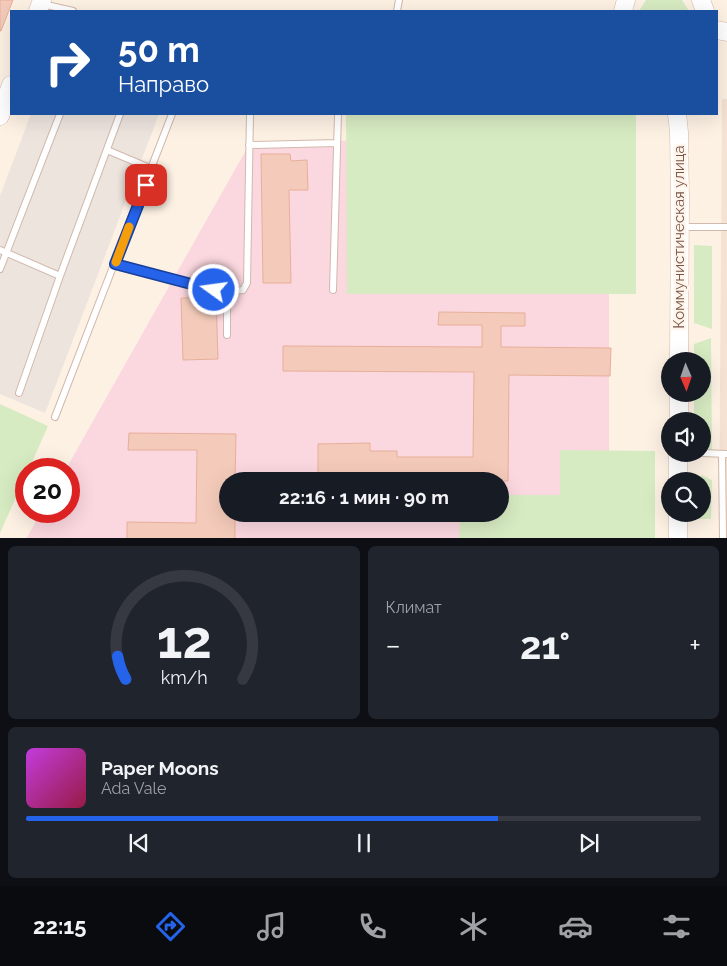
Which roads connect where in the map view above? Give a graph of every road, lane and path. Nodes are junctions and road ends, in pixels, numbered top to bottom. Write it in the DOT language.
graph roads {
  1 [pos="40,5"];
  2 [pos="68,10"];
  3 [pos="10,88"];
  4 [pos="60,115"];
  5 [pos="120,115"];
  6 [pos="172,115"];
  7 [pos="250,115"];
  8 [pos="338,115"];
  9 [pos="676,115"];
  10 [pos="0,116"];
  11 [pos="337,143"];
  12 [pos="249,145"];
  13 [pos="107,150"];
  14 [pos="152,169"];
  15 [pos="680,227"];
  16 [pos="727,227"];
  17 [pos="3,251"];
  18 [pos="115,264"];
  19 [pos="0,269"];
  20 [pos="60,276"];
  21 [pos="333,290"];
  22 [pos="227,292"];
  23 [pos="227,335"];
  24 [pos="679,352"];
  25 [pos="20,393"];
  26 [pos="55,417"];
  27 [pos="711,453"];
  28 [pos="724,454"];
  29 [pos="678,522"];
  30 [pos="678,538"];
  31 [pos="723,538"];
  1 -- 2 [label="lane"];
  3 -- 10 [label="main road"];
  4 -- 17 [label="lane"];
  5 -- 13 [label="lane"];
  6 -- 14 [label="lane"];
  7 -- 12 [label="lane"];
  8 -- 11 [label="lane"];
  9 -- 15 [label="main road, Коммунистическая улица"];
  11 -- 12 [label="lane"];
  11 -- 21 [label="lane"];
  12 -- 22 [label="lane"];
  13 -- 14 [label="lane"];
  13 -- 20 [label="lane"];
  14 -- 18 [label="lane"];
  15 -- 16 [label="lane"];
  15 -- 24 [label="main road, Коммунистическая улица"];
  17 -- 19 [label="lane"];
  17 -- 20 [label="lane"];
  18 -- 22 [label="lane"];
  18 -- 26 [label="lane"];
  20 -- 25 [label="lane"];
  22 -- 23 [label="lane"];
  27 -- 28 [label="lane"];
  28 -- 31 [label="lane"];
  29 -- 30 [label="main road"];
}
